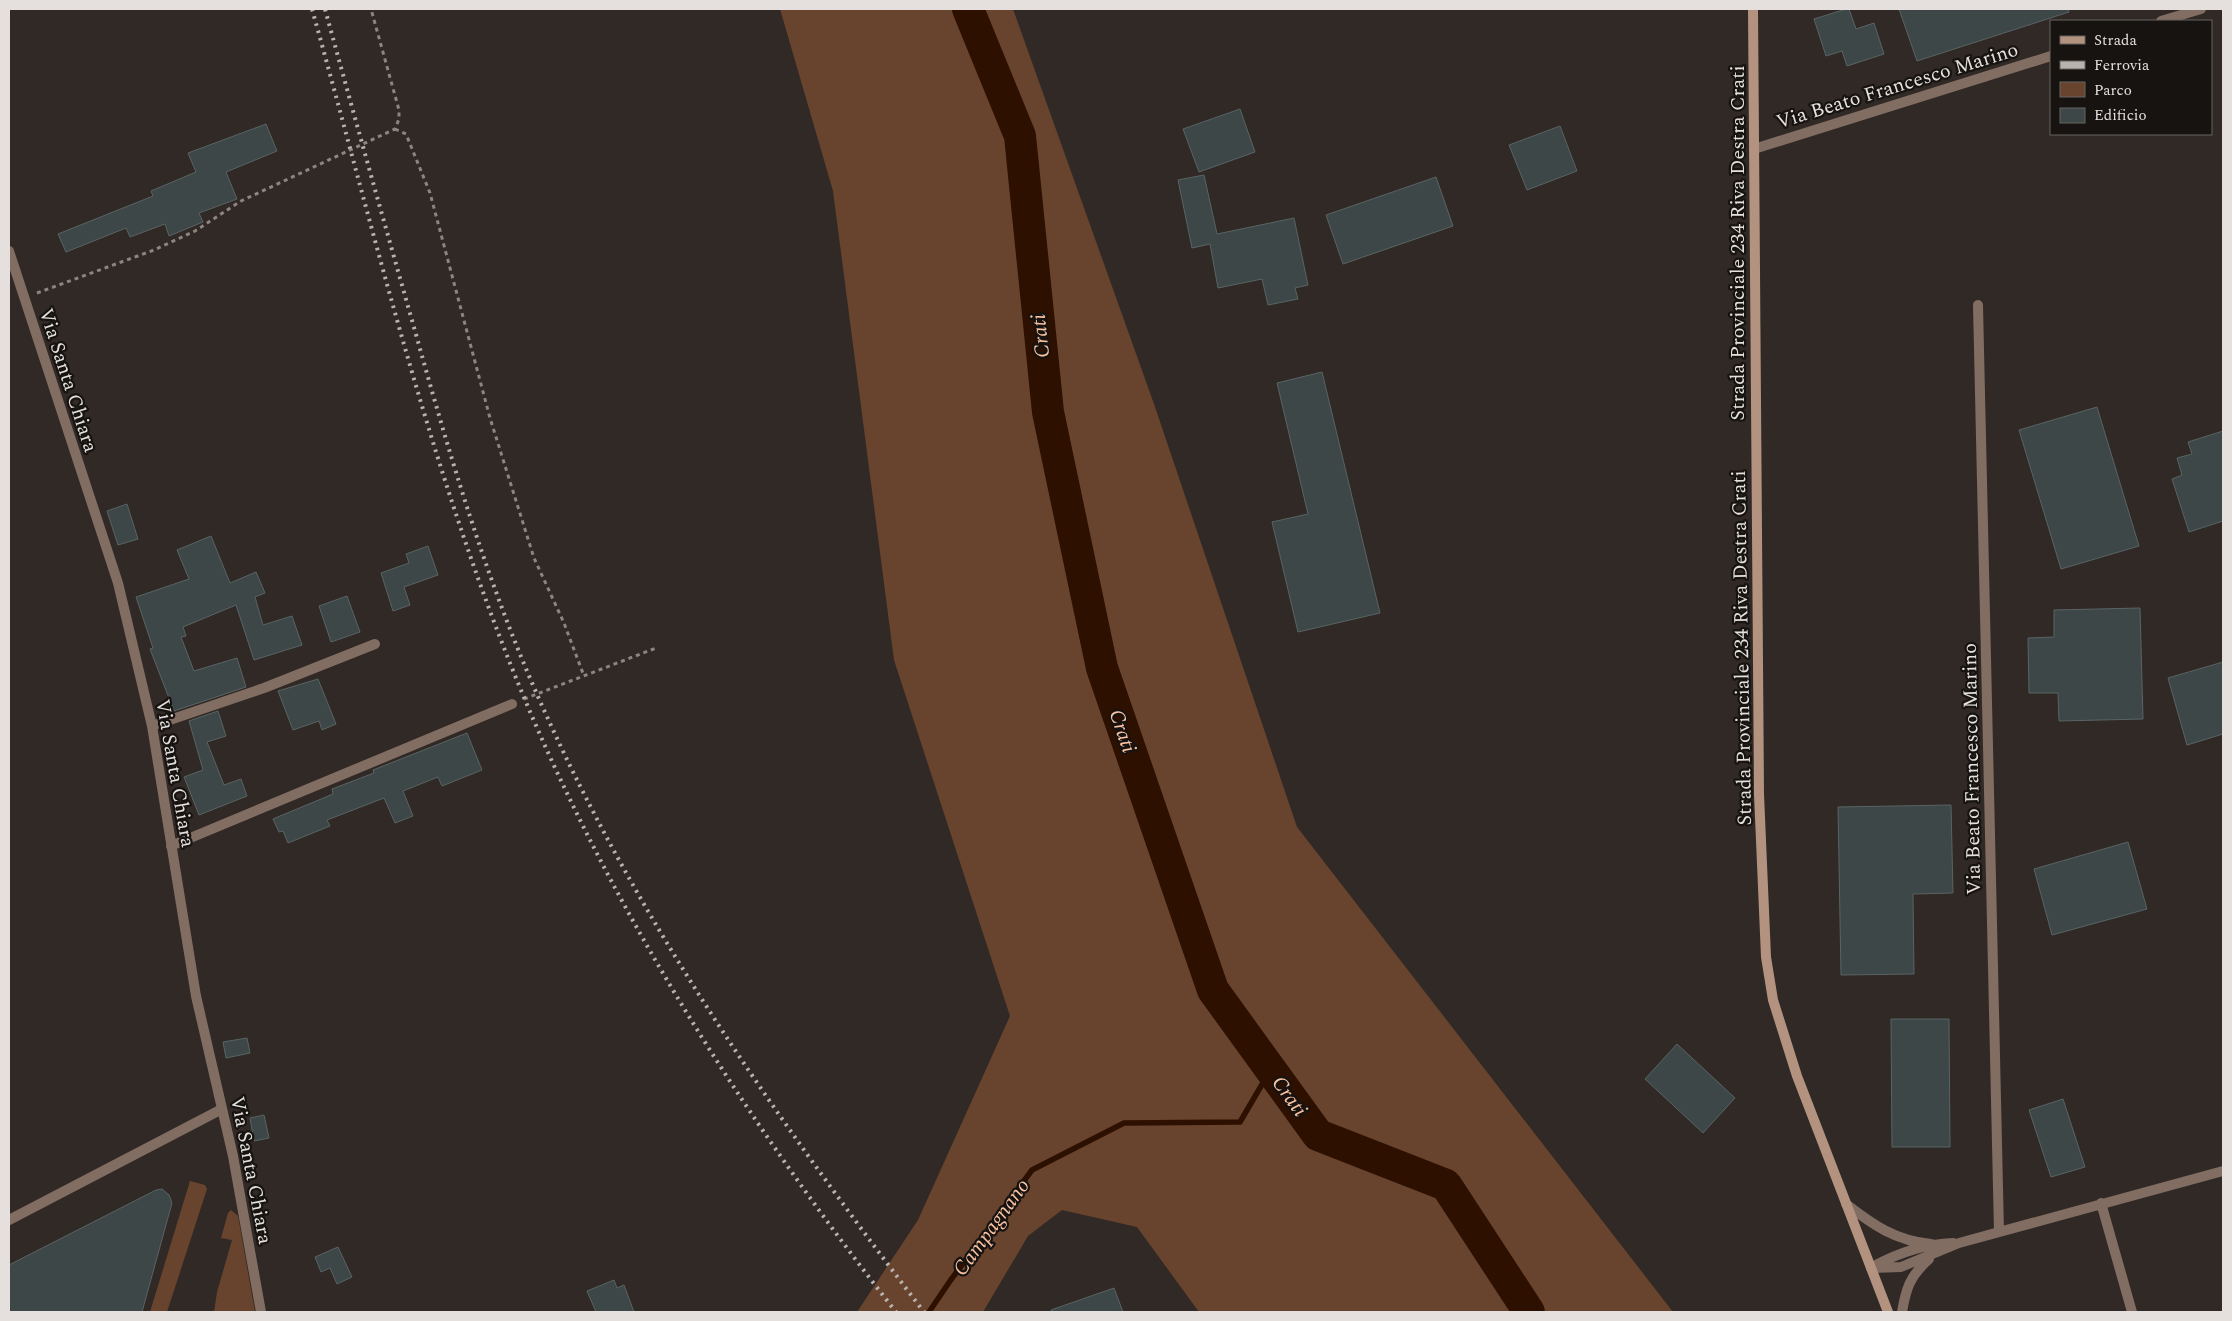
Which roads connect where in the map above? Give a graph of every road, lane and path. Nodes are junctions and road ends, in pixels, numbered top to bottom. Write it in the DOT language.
graph roads {
  1 [pos="371,9"];
  2 [pos="1754,9"];
  3 [pos="2201,9"];
  4 [pos="2164,20"];
  5 [pos="2050,56"];
  6 [pos="395,129"];
  7 [pos="1754,149"];
  8 [pos="9,251"];
  9 [pos="23,298"];
  10 [pos="1978,305"];
  11 [pos="375,644"];
  12 [pos="656,648"];
  13 [pos="584,676"];
  14 [pos="512,704"];
  15 [pos="152,726"];
  16 [pos="172,846"];
  17 [pos="222,1109"];
  18 [pos="2223,1171"];
  19 [pos="1846,1204"];
  20 [pos="2101,1204"];
  21 [pos="9,1220"];
  22 [pos="1999,1232"];
  23 [pos="1959,1243"];
  24 [pos="1931,1244"];
  25 [pos="1935,1254"];
  26 [pos="1871,1268"];
  27 [pos="261,1312"];
  28 [pos="1888,1312"];
  29 [pos="1902,1312"];
  30 [pos="2132,1312"];
  1 -- 6 [label="path"];
  2 -- 7 [label="main road, Strada Provinciale 234 Riva Destra Crati"];
  3 -- 4 [label="street"];
  5 -- 7 [label="street, Via Beato Francesco Marino"];
  6 -- 9 [label="path"];
  6 -- 13 [label="path"];
  7 -- 19 [label="main road, Strada Provinciale 234 Riva Destra Crati"];
  8 -- 9 [label="street, Via Santa Chiara"];
  9 -- 15 [label="street, Via Santa Chiara"];
  10 -- 22 [label="street, Via Beato Francesco Marino"];
  11 -- 15 [label="street"];
  12 -- 13 [label="path"];
  13 -- 14 [label="path"];
  14 -- 16 [label="street"];
  15 -- 16 [label="street, Via Santa Chiara"];
  16 -- 17 [label="street, Via Santa Chiara"];
  17 -- 21 [label="street"];
  17 -- 27 [label="street, Via Santa Chiara"];
  18 -- 20 [label="street"];
  19 -- 24 [label="street"];
  19 -- 26 [label="main road, Strada Provinciale 234 Riva Destra Crati"];
  20 -- 22 [label="street"];
  20 -- 30 [label="street"];
  22 -- 23 [label="street"];
  23 -- 24 [label="street"];
  23 -- 25 [label="street"];
  24 -- 26 [label="street"];
  25 -- 26 [label="street"];
  25 -- 29 [label="street"];
  26 -- 28 [label="main road"];
}
